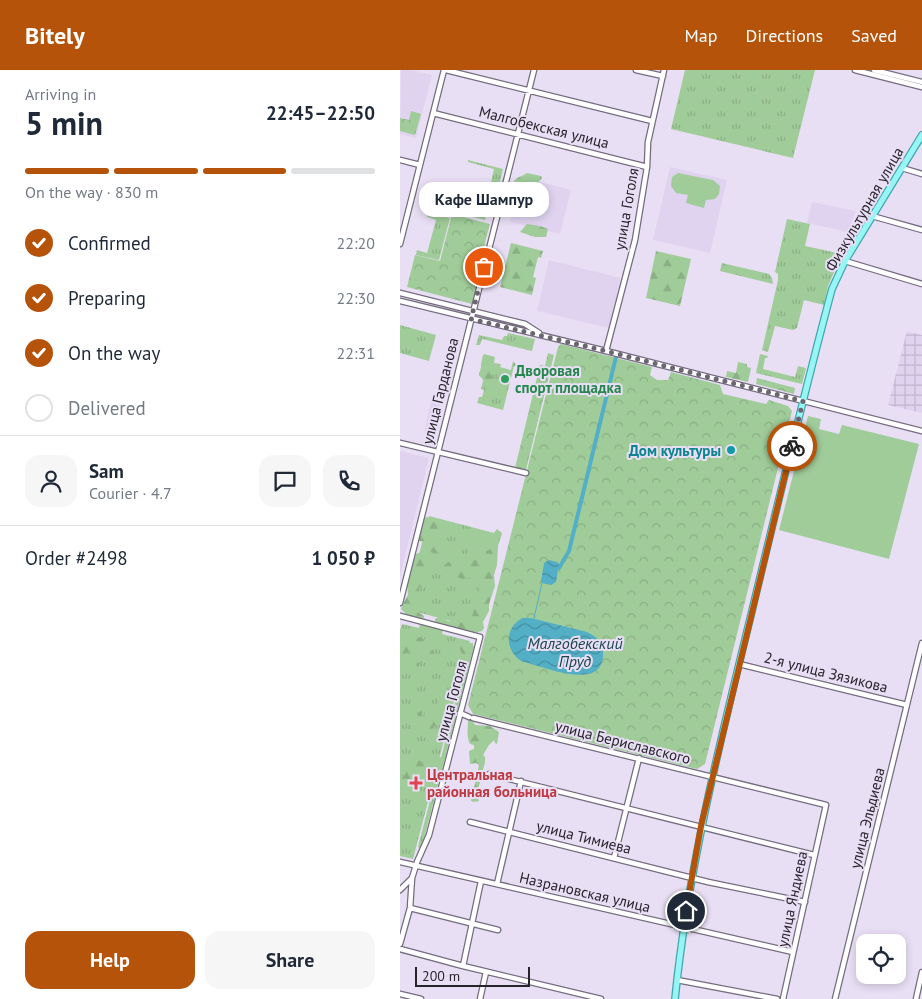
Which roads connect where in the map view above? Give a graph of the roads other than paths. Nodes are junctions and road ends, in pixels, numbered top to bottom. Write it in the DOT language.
graph roads {
  1 [pos="445,70"];
  2 [pos="534,70"];
  3 [pos="636,70"];
  4 [pos="664,70"];
  5 [pos="855,70"];
  6 [pos="878,70"];
  7 [pos="663,76"];
  8 [pos="922,82"];
  9 [pos="922,87"];
  10 [pos="529,89"];
  11 [pos="434,112"];
  12 [pos="652,121"];
  13 [pos="518,134"];
  14 [pos="922,135"];
  15 [pos="400,160"];
  16 [pos="420,165"];
  17 [pos="647,167"];
  18 [pos="902,168"];
  19 [pos="922,174"];
  20 [pos="872,216"];
  21 [pos="922,230"];
  22 [pos="400,244"];
  23 [pos="845,261"];
  24 [pos="922,284"];
  25 [pos="400,293"];
  26 [pos="400,301"];
  27 [pos="473,311"];
  28 [pos="471,319"];
  29 [pos="542,335"];
  30 [pos="606,351"];
  31 [pos="803,401"];
  32 [pos="922,431"];
  33 [pos="400,443"];
  34 [pos="438,452"];
  35 [pos="526,473"];
  36 [pos="400,603"];
  37 [pos="400,616"];
  38 [pos="922,642"];
  39 [pos="739,664"];
  40 [pos="907,705"];
  41 [pos="460,712"];
  42 [pos="639,758"];
  43 [pos="489,774"];
  44 [pos="712,776"];
  45 [pos="521,782"];
  46 [pos="826,805"];
  47 [pos="627,808"];
  48 [pos="470,822"];
  49 [pos="701,826"];
  50 [pos="509,831"];
  51 [pos="814,855"];
  52 [pos="614,858"];
  53 [pos="400,862"];
  54 [pos="416,866"];
  55 [pos="692,877"];
  56 [pos="412,878"];
  57 [pos="481,881"];
  58 [pos="497,884"];
  59 [pos="400,890"];
  60 [pos="804,902"];
  61 [pos="410,908"];
  62 [pos="472,924"];
  63 [pos="684,928"];
  64 [pos="498,930"];
  65 [pos="400,944"];
  66 [pos="400,949"];
  67 [pos="793,952"];
  68 [pos="463,966"];
  69 [pos="486,972"];
  70 [pos="922,972"];
  71 [pos="677,980"];
  72 [pos="400,994"];
  73 [pos="576,996"];
  74 [pos="421,999"];
  75 [pos="480,999"];
  76 [pos="601,999"];
  77 [pos="674,999"];
  78 [pos="777,999"];
  79 [pos="782,999"];
  80 [pos="835,999"];
  81 [pos="916,999"];
  1 -- 10 [label="street"];
  1 -- 11 [label="street"];
  2 -- 10 [label="street, улица Гарданова"];
  3 -- 7 [label="street"];
  4 -- 7 [label="street, улица Гоголя"];
  5 -- 9 [label="street"];
  6 -- 8 [label="street"];
  7 -- 12 [label="street, улица Гоголя"];
  10 -- 12 [label="street"];
  10 -- 13 [label="street, улица Гарданова"];
  11 -- 13 [label="street, Малгобекская улица"];
  11 -- 16 [label="street"];
  12 -- 17 [label="street, улица Гоголя"];
  13 -- 17 [label="street, Малгобекская улица"];
  13 -- 27 [label="street, улица Гарданова"];
  14 -- 18 [label="main road, Физкультурная улица"];
  15 -- 16 [label="street"];
  16 -- 22 [label="street"];
  17 -- 30 [label="street, улица Гоголя"];
  18 -- 19 [label="street"];
  18 -- 20 [label="main road, Физкультурная улица"];
  20 -- 21 [label="street"];
  20 -- 23 [label="main road, Физкультурная улица"];
  23 -- 24 [label="street"];
  23 -- 31 [label="main road, Физкультурная улица"];
  25 -- 27 [label="street"];
  26 -- 28 [label="street"];
  27 -- 28 [label="street, улица Гарданова"];
  27 -- 29 [label="street"];
  28 -- 29 [label="street"];
  28 -- 34 [label="street, улица Гарданова"];
  29 -- 30 [label="street"];
  30 -- 31 [label="street"];
  31 -- 32 [label="street"];
  31 -- 39 [label="main road, Физкультурная улица"];
  33 -- 34 [label="street"];
  34 -- 35 [label="street"];
  34 -- 36 [label="street, улица Гарданова"];
  37 -- 41 [label="street, улица Гоголя"];
  38 -- 40 [label="street, улица Эльдиева"];
  39 -- 40 [label="street, 2-я улица Зязикова"];
  39 -- 44 [label="main road, Физкультурная улица"];
  40 -- 80 [label="street, улица Эльдиева"];
  41 -- 42 [label="street, улица Бериславского"];
  41 -- 54 [label="street, улица Гоголя"];
  42 -- 44 [label="street, улица Бериславского"];
  42 -- 47 [label="street"];
  43 -- 45 [label="street"];
  44 -- 46 [label="street, улица Бериславского"];
  44 -- 49 [label="main road, Физкультурная улица"];
  45 -- 47 [label="street"];
  45 -- 50 [label="street"];
  46 -- 51 [label="street, улица Яндиева"];
  47 -- 49 [label="street"];
  47 -- 52 [label="street"];
  48 -- 50 [label="street, улица Тимиева"];
  49 -- 51 [label="street"];
  49 -- 55 [label="main road, Физкультурная улица"];
  50 -- 52 [label="street, улица Тимиева"];
  50 -- 58 [label="street"];
  51 -- 60 [label="street, улица Яндиева"];
  52 -- 55 [label="street, улица Тимиева"];
  53 -- 54 [label="street, Назрановская улица"];
  54 -- 56 [label="street, улица Гоголя"];
  54 -- 57 [label="street, Назрановская улица"];
  55 -- 60 [label="street, улица Тимиева"];
  55 -- 63 [label="main road, Физкультурная улица"];
  56 -- 59 [label="street"];
  56 -- 61 [label="street, улица Гоголя"];
  57 -- 58 [label="street, Назрановская улица"];
  57 -- 62 [label="street"];
  58 -- 63 [label="street, Назрановская улица"];
  60 -- 67 [label="street, улица Яндиева"];
  61 -- 62 [label="street"];
  61 -- 65 [label="street, улица Гоголя"];
  62 -- 64 [label="street"];
  62 -- 68 [label="street"];
  63 -- 67 [label="street, Назрановская улица"];
  63 -- 71 [label="main road, Физкультурная улица"];
  66 -- 68 [label="street"];
  67 -- 79 [label="street, улица Яндиева"];
  68 -- 69 [label="street"];
  69 -- 73 [label="street"];
  69 -- 75 [label="street"];
  70 -- 81 [label="street"];
  71 -- 77 [label="main road, Физкультурная улица"];
  71 -- 78 [label="street"];
  72 -- 74 [label="street"];
  73 -- 76 [label="street"];
}
